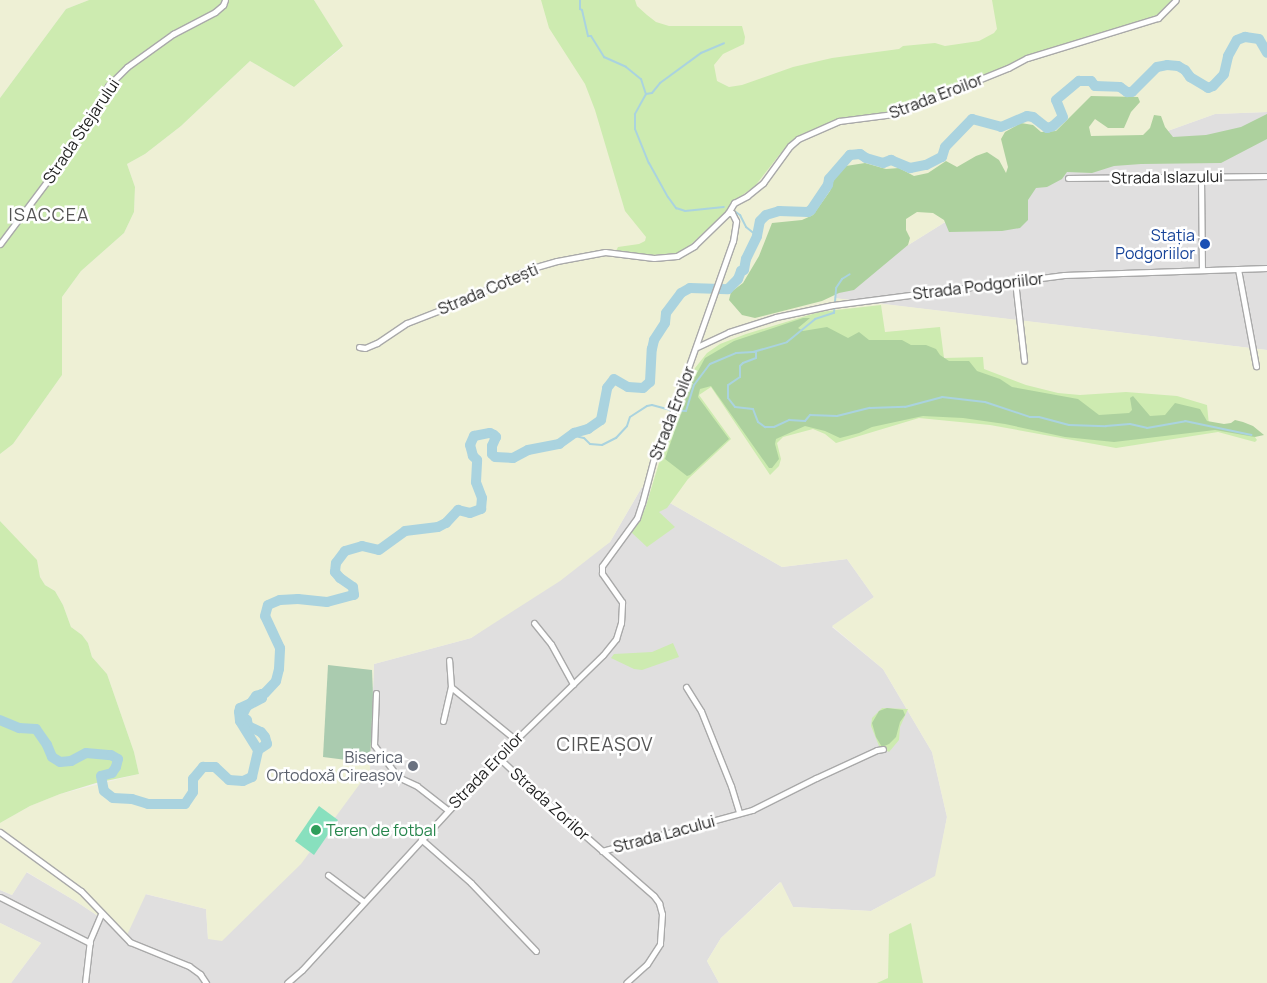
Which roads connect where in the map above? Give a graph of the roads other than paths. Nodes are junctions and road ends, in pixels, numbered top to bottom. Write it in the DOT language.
graph roads {
  1 [pos="225,0"];
  2 [pos="1176,0"];
  3 [pos="1267,176"];
  4 [pos="1201,177"];
  5 [pos="1068,178"];
  6 [pos="728,213"];
  7 [pos="0,244"];
  8 [pos="1267,268"];
  9 [pos="1238,269"];
  10 [pos="1202,270"];
  11 [pos="1015,281"];
  12 [pos="359,347"];
  13 [pos="697,347"];
  14 [pos="1024,360"];
  15 [pos="1256,366"];
  16 [pos="534,623"];
  17 [pos="449,660"];
  18 [pos="573,684"];
  19 [pos="451,687"];
  20 [pos="686,687"];
  21 [pos="376,693"];
  22 [pos="443,721"];
  23 [pos="516,740"];
  24 [pos="883,749"];
  25 [pos="498,757"];
  26 [pos="448,810"];
  27 [pos="739,813"];
  28 [pos="0,832"];
  29 [pos="421,839"];
  30 [pos="602,851"];
  31 [pos="328,875"];
  32 [pos="0,897"];
  33 [pos="364,902"];
  34 [pos="101,914"];
  35 [pos="90,944"];
  36 [pos="536,951"];
  37 [pos="291,982"];
  38 [pos="85,983"];
  39 [pos="206,983"];
  40 [pos="626,983"];
  1 -- 7 [label="street, Strada Stejarului"];
  2 -- 6 [label="street, Strada Eroilor"];
  3 -- 4 [label="street, Strada Islazului"];
  4 -- 5 [label="street, Strada Islazului"];
  4 -- 10 [label="street"];
  6 -- 12 [label="street, Strada Cotești"];
  6 -- 13 [label="street, Strada Eroilor"];
  8 -- 9 [label="street, Strada Podgoriilor"];
  9 -- 10 [label="street, Strada Podgoriilor"];
  9 -- 15 [label="street"];
  10 -- 11 [label="street, Strada Podgoriilor"];
  11 -- 13 [label="street, Strada Podgoriilor"];
  11 -- 14 [label="street"];
  13 -- 18 [label="street, Strada Eroilor"];
  16 -- 18 [label="street"];
  17 -- 19 [label="street"];
  18 -- 23 [label="street, Strada Eroilor"];
  19 -- 22 [label="street"];
  19 -- 23 [label="street"];
  20 -- 27 [label="street"];
  21 -- 26 [label="street"];
  23 -- 25 [label="street, Strada Eroilor"];
  24 -- 27 [label="street, Strada Lacului"];
  25 -- 26 [label="street, Strada Eroilor"];
  25 -- 30 [label="street, Strada Zorilor"];
  26 -- 29 [label="street, Strada Eroilor"];
  27 -- 30 [label="street, Strada Lacului"];
  28 -- 34 [label="street"];
  29 -- 33 [label="street, Strada Eroilor"];
  29 -- 36 [label="street"];
  30 -- 40 [label="street, Strada Lacului"];
  31 -- 33 [label="street"];
  32 -- 35 [label="street"];
  33 -- 37 [label="street, Strada Eroilor"];
  34 -- 35 [label="street"];
  34 -- 39 [label="street"];
  35 -- 38 [label="street"];
}
